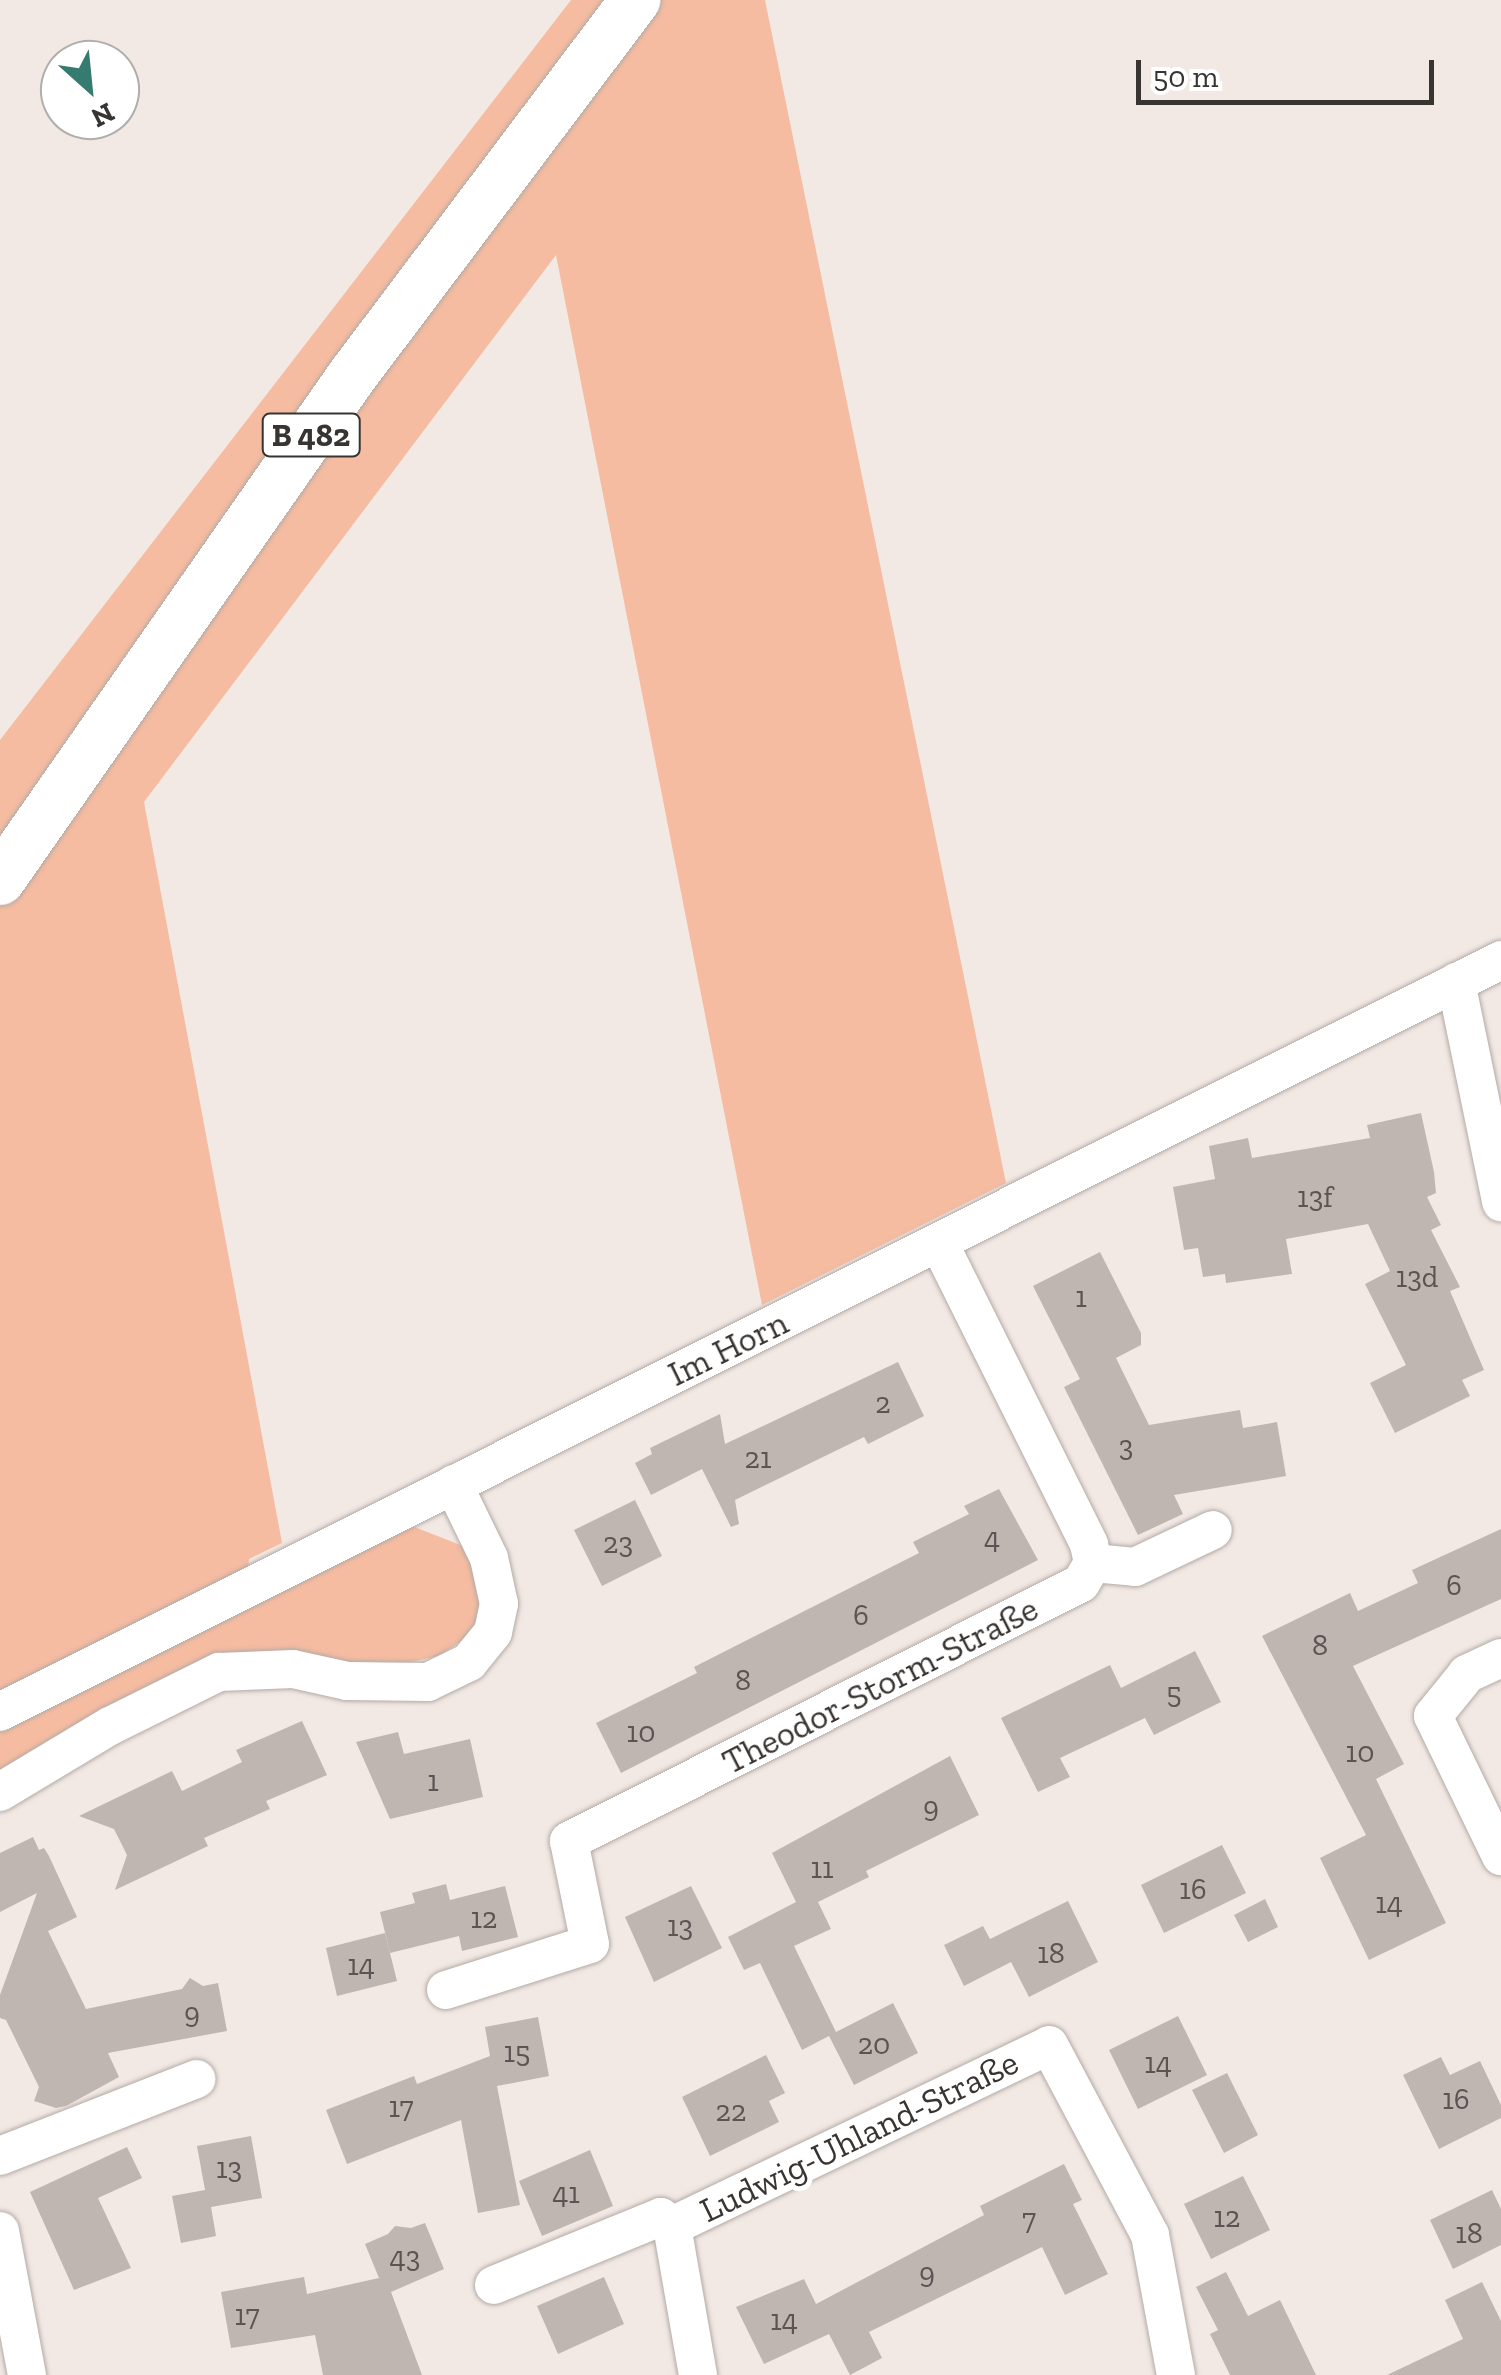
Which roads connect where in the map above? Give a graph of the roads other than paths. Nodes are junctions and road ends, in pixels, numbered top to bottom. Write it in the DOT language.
graph roads {
  1 [pos="634,0"];
  2 [pos="0,880"];
  3 [pos="1501,960"];
  4 [pos="1456,982"];
  5 [pos="1501,1202"];
  6 [pos="940,1245"];
  7 [pos="452,1484"];
  8 [pos="1214,1530"];
  9 [pos="1093,1562"];
  10 [pos="1501,1658"];
  11 [pos="0,1712"];
  12 [pos="0,1792"];
  13 [pos="1501,1856"];
  14 [pos="446,1990"];
  15 [pos="196,2079"];
  16 [pos="0,2156"];
  17 [pos="672,2226"];
  18 [pos="0,2231"];
  19 [pos="494,2285"];
  20 [pos="28,2375"];
  21 [pos="698,2375"];
  22 [pos="1176,2375"];
  1 -- 2 [label="main road, B 482"];
  3 -- 4 [label="street, Im Horn"];
  4 -- 5 [label="street"];
  4 -- 6 [label="street, Im Horn"];
  6 -- 7 [label="street, Im Horn"];
  6 -- 9 [label="street"];
  7 -- 11 [label="street, Im Horn"];
  7 -- 12 [label="street"];
  8 -- 9 [label="street"];
  9 -- 14 [label="street, Theodor-Storm-Straße"];
  10 -- 13 [label="street"];
  15 -- 16 [label="street"];
  17 -- 19 [label="street"];
  17 -- 21 [label="street"];
  17 -- 22 [label="street, Ludwig-Uhland-Straße"];
  18 -- 20 [label="street"];
}
